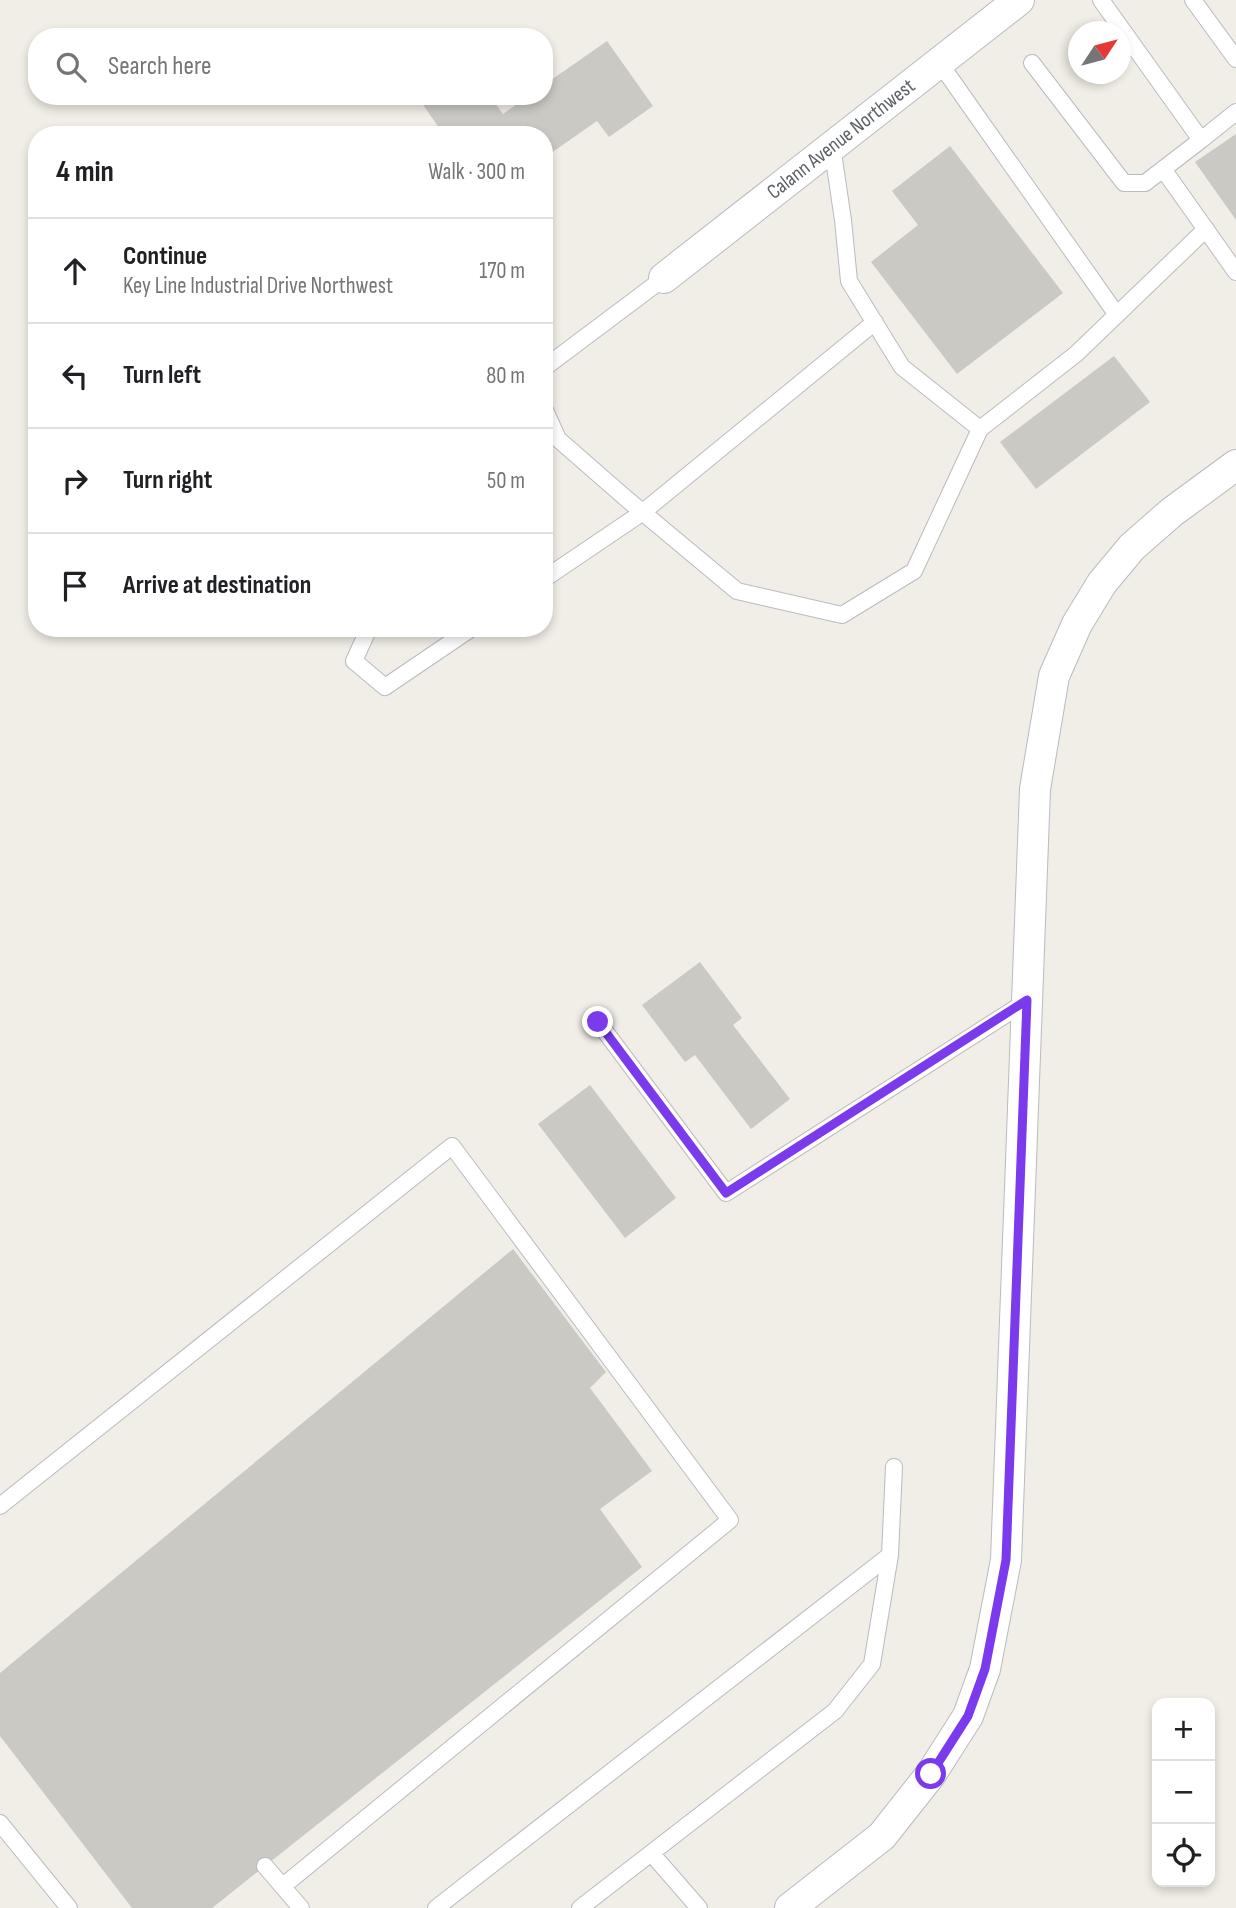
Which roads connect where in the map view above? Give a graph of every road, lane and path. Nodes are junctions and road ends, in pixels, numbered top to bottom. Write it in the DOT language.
graph roads {
  1 [pos="1019,0"];
  2 [pos="1101,0"];
  3 [pos="1194,0"];
  4 [pos="1236,59"];
  5 [pos="939,62"];
  6 [pos="1032,64"];
  7 [pos="1236,112"];
  8 [pos="1201,140"];
  9 [pos="832,146"];
  10 [pos="1163,169"];
  11 [pos="1206,229"];
  12 [pos="1236,272"];
  13 [pos="664,278"];
  14 [pos="1117,314"];
  15 [pos="875,322"];
  16 [pos="553,361"];
  17 [pos="553,428"];
  18 [pos="980,429"];
  19 [pos="1236,466"];
  20 [pos="643,512"];
  21 [pos="553,573"];
  22 [pos="365,637"];
  23 [pos="459,637"];
  24 [pos="1027,1000"];
  25 [pos="598,1022"];
  26 [pos="894,1467"];
  27 [pos="0,1506"];
  28 [pos="890,1555"];
  29 [pos="0,1823"];
  30 [pos="652,1854"];
  31 [pos="265,1866"];
  32 [pos="283,1886"];
  33 [pos="69,1908"];
  34 [pos="301,1908"];
  35 [pos="436,1908"];
  36 [pos="580,1908"];
  37 [pos="699,1908"];
  38 [pos="790,1908"];
  1 -- 5 [label="street, Calann Avenue Northwest"];
  2 -- 8 [label="lane"];
  3 -- 4 [label="lane"];
  5 -- 9 [label="street, Calann Avenue Northwest"];
  5 -- 14 [label="lane"];
  6 -- 10 [label="lane"];
  7 -- 8 [label="lane"];
  8 -- 10 [label="lane"];
  9 -- 13 [label="street, Calann Avenue Northwest"];
  9 -- 15 [label="lane"];
  10 -- 11 [label="lane"];
  11 -- 12 [label="lane"];
  11 -- 14 [label="lane"];
  13 -- 16 [label="lane"];
  14 -- 18 [label="lane"];
  15 -- 18 [label="lane"];
  15 -- 20 [label="lane"];
  17 -- 20 [label="lane"];
  18 -- 20 [label="lane"];
  19 -- 24 [label="street"];
  20 -- 21 [label="lane"];
  22 -- 23 [label="lane"];
  24 -- 25 [label="lane"];
  24 -- 38 [label="street"];
  26 -- 28 [label="lane"];
  27 -- 32 [label="lane"];
  28 -- 30 [label="lane"];
  28 -- 35 [label="lane"];
  29 -- 33 [label="lane"];
  30 -- 36 [label="lane"];
  30 -- 37 [label="lane"];
  31 -- 32 [label="lane"];
  32 -- 34 [label="lane"];
}
